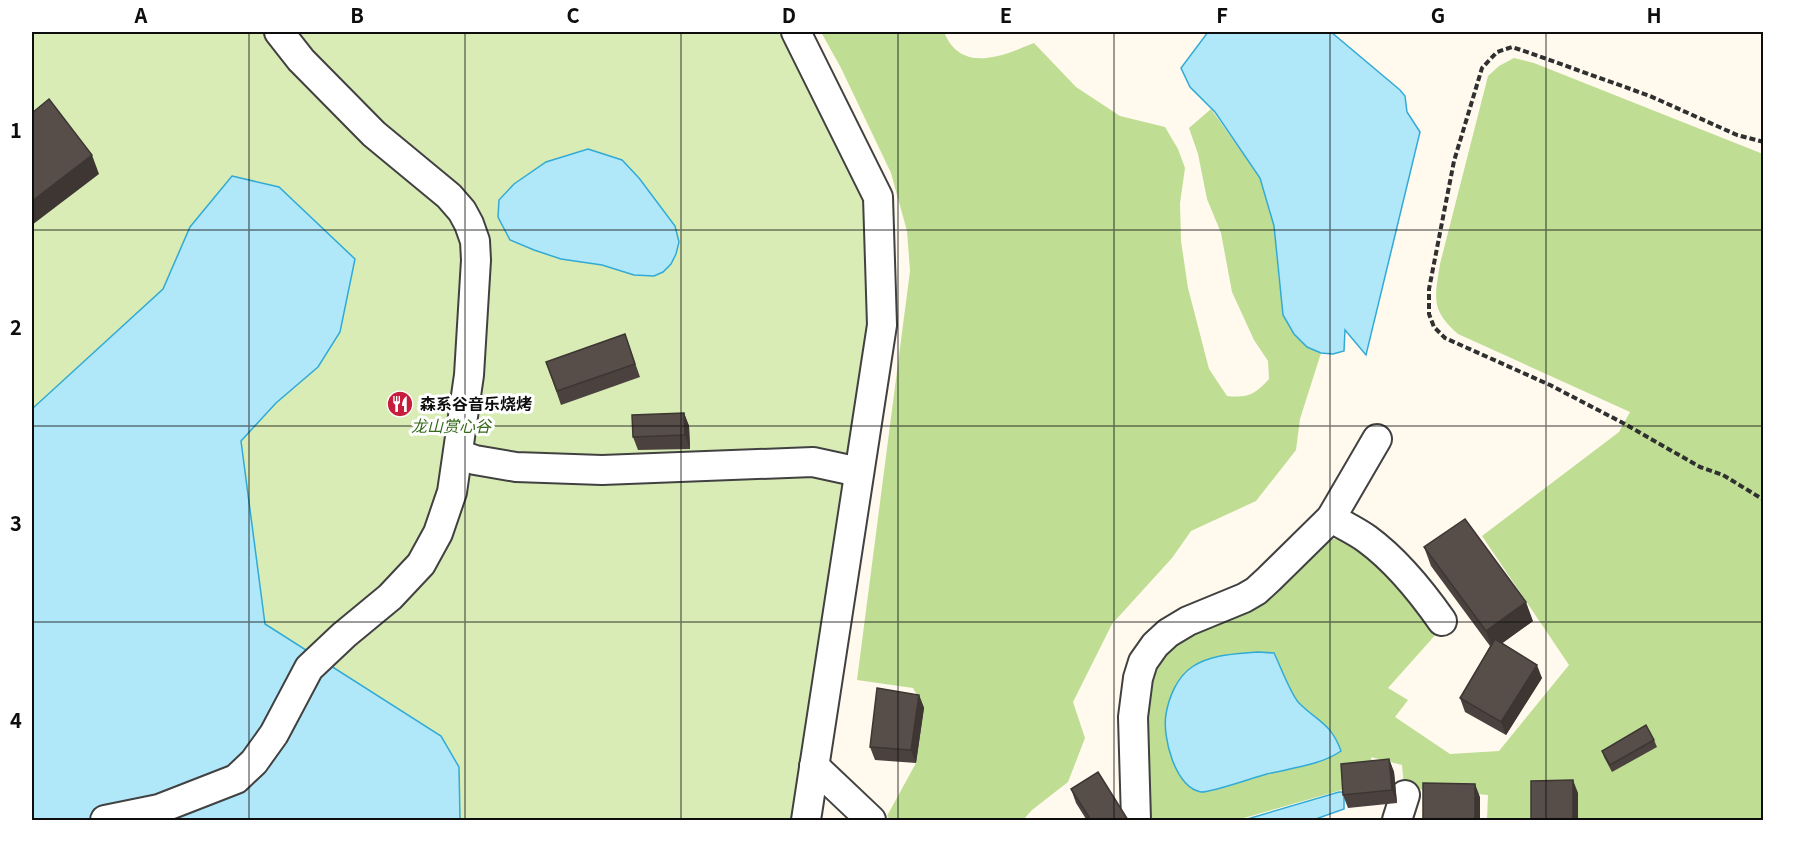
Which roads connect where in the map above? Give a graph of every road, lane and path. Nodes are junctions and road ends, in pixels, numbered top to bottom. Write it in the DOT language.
graph roads {
  1 [pos="279,32"];
  2 [pos="796,32"];
  3 [pos="1764,142"];
  4 [pos="1377,439"];
  5 [pos="458,454"];
  6 [pos="859,472"];
  7 [pos="1764,500"];
  8 [pos="1331,518"];
  9 [pos="1443,621"];
  10 [pos="814,766"];
  11 [pos="105,820"];
  12 [pos="806,820"];
  13 [pos="871,820"];
  14 [pos="1136,820"];
  1 -- 5 [label="street"];
  2 -- 6 [label="street"];
  3 -- 7 [label="path"];
  4 -- 8 [label="street"];
  5 -- 6 [label="street"];
  5 -- 11 [label="street"];
  6 -- 10 [label="street"];
  8 -- 9 [label="street"];
  8 -- 14 [label="street"];
  10 -- 12 [label="street"];
  10 -- 13 [label="street"];
}
